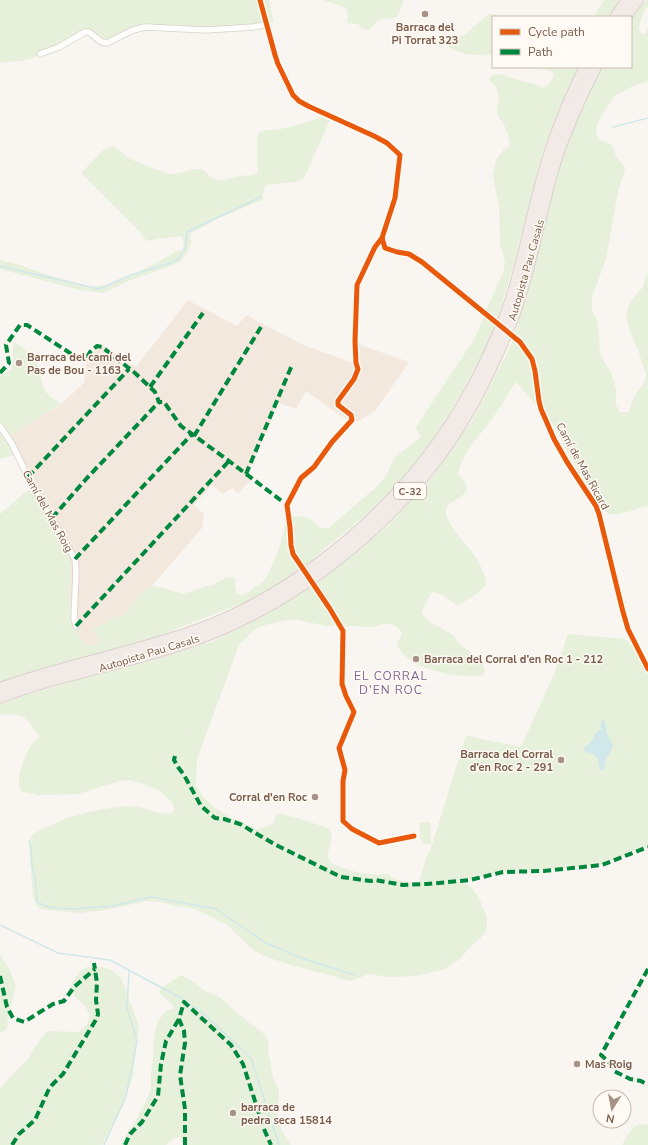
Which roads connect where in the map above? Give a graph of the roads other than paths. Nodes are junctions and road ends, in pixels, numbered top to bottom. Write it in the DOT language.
graph roads {
  1 [pos="260,0"];
  2 [pos="627,0"];
  3 [pos="638,0"];
  4 [pos="616,16"];
  5 [pos="627,16"];
  6 [pos="266,22"];
  7 [pos="40,54"];
  8 [pos="584,68"];
  9 [pos="595,68"];
  10 [pos="382,238"];
  11 [pos="0,426"];
  12 [pos="76,626"];
  13 [pos="648,669"];
  14 [pos="0,688"];
  15 [pos="0,698"];
  16 [pos="414,836"];
  1 -- 6 [label="street"];
  2 -- 4 [label="highway"];
  3 -- 5 [label="highway"];
  6 -- 7 [label="street"];
  6 -- 10 [label="street"];
  8 -- 14 [label="highway, Autopista Pau Casals / C-32"];
  9 -- 15 [label="highway, Autopista Pau Casals / C-32"];
  10 -- 13 [label="street, Camí de Mas Ricard, bridge"];
  10 -- 16 [label="street, bridge"];
  11 -- 12 [label="street, Camí del Mas Roig"];
}
